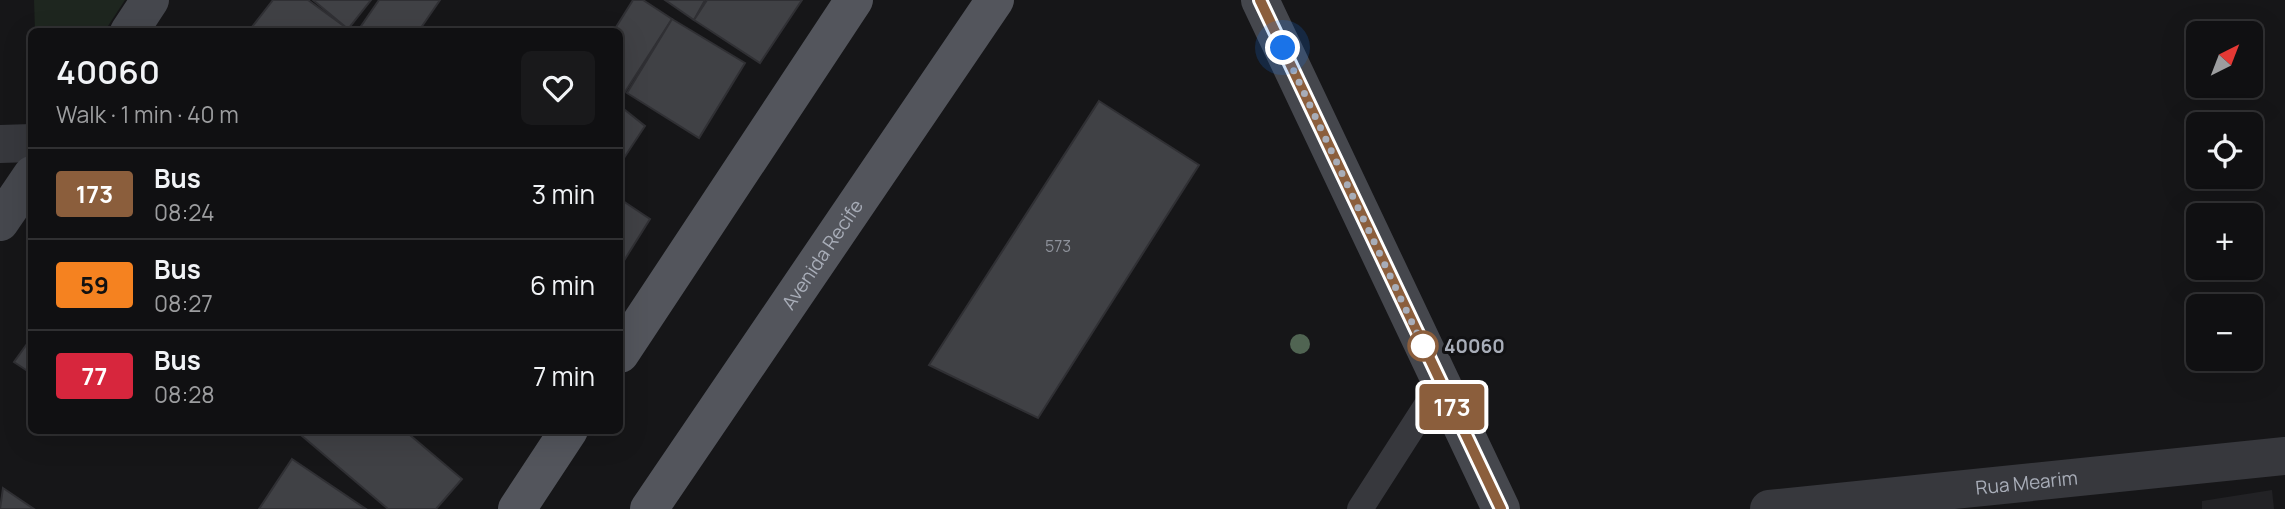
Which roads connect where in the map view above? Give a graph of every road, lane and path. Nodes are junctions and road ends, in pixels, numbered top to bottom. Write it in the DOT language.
graph roads {
  1 [pos="150,0"];
  2 [pos="854,0"];
  3 [pos="995,0"];
  4 [pos="1260,0"];
  5 [pos="132,28"];
  6 [pos="28,143"];
  7 [pos="0,144"];
  8 [pos="28,181"];
  9 [pos="0,222"];
  10 [pos="623,349"];
  11 [pos="1441,383"];
  12 [pos="566,434"];
  13 [pos="2285,456"];
  14 [pos="517,509"];
  15 [pos="649,509"];
  16 [pos="1360,509"];
  17 [pos="1501,509"];
  18 [pos="1769,509"];
  1 -- 5 [label="main road"];
  2 -- 10 [label="main road"];
  3 -- 15 [label="main road, Avenida Recife"];
  4 -- 11 [label="main road"];
  6 -- 7 [label="street"];
  8 -- 9 [label="main road"];
  11 -- 16 [label="lane"];
  11 -- 17 [label="main road"];
  12 -- 14 [label="main road"];
  13 -- 18 [label="street, Rua Mearim"];
}
